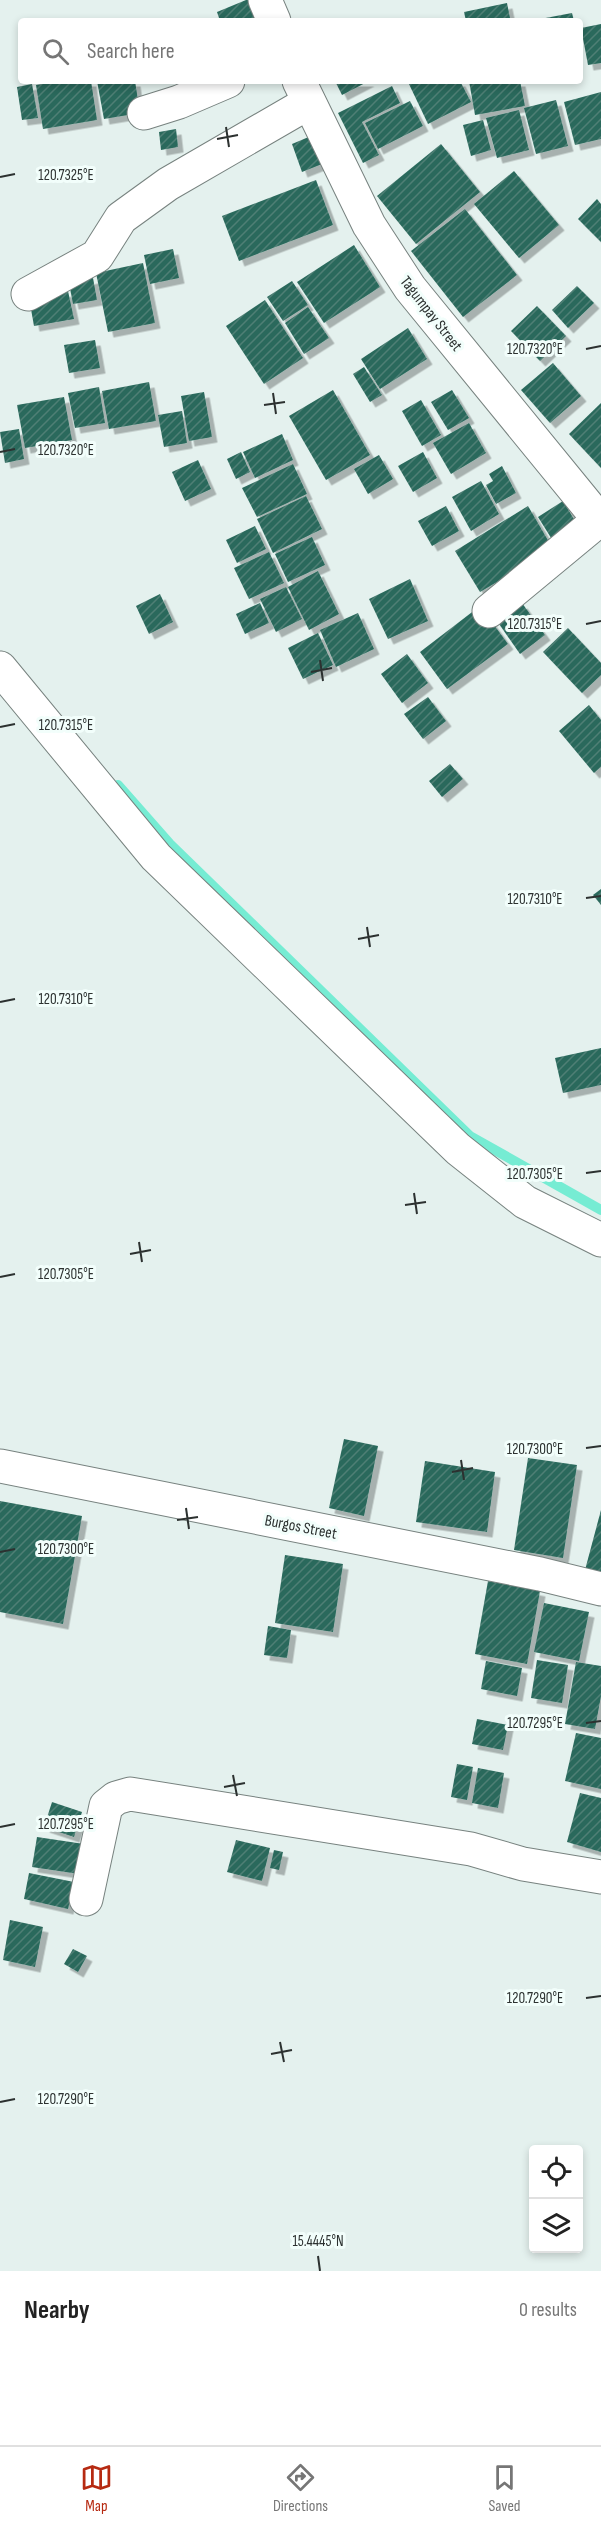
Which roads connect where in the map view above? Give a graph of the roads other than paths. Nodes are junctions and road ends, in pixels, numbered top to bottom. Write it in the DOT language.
graph roads {
  1 [pos="265,0"];
  2 [pos="273,18"];
  3 [pos="221,84"];
  4 [pos="303,92"];
  5 [pos="144,113"];
  6 [pos="28,294"];
  7 [pos="600,521"];
  8 [pos="489,611"];
  9 [pos="0,668"];
  10 [pos="601,1240"];
  11 [pos="0,1466"];
  12 [pos="601,1589"];
  13 [pos="601,1877"];
  14 [pos="86,1899"];
  1 -- 2 [label="street"];
  3 -- 5 [label="street"];
  4 -- 6 [label="street"];
  4 -- 7 [label="street, Tagumpay Street"];
  7 -- 8 [label="street"];
  9 -- 10 [label="street"];
  11 -- 12 [label="street, Burgos Street"];
  13 -- 14 [label="street"];
}
